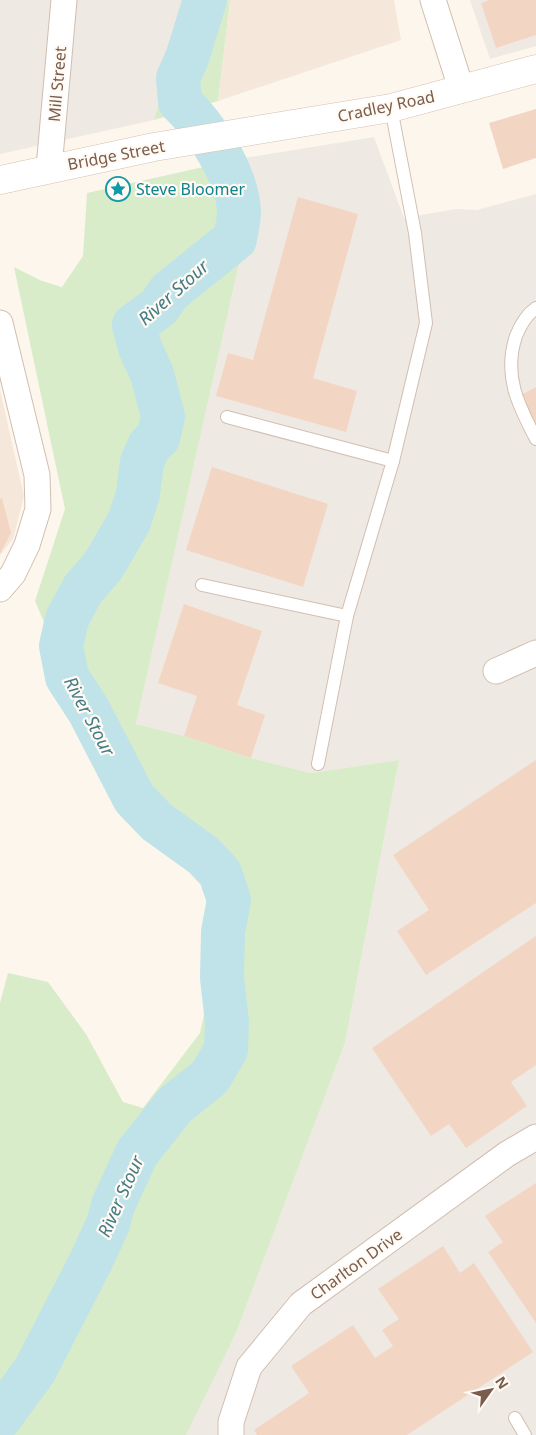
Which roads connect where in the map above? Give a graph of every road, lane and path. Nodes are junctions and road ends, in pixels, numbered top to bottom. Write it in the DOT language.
graph roads {
  1 [pos="64,0"];
  2 [pos="433,0"];
  3 [pos="536,69"];
  4 [pos="461,88"];
  5 [pos="391,108"];
  6 [pos="233,133"];
  7 [pos="49,168"];
  8 [pos="0,180"];
  9 [pos="536,308"];
  10 [pos="0,323"];
  11 [pos="226,417"];
  12 [pos="536,439"];
  13 [pos="393,461"];
  14 [pos="202,585"];
  15 [pos="0,589"];
  16 [pos="348,616"];
  17 [pos="536,653"];
  18 [pos="496,671"];
  19 [pos="318,764"];
  20 [pos="536,1137"];
  21 [pos="515,1418"];
  22 [pos="231,1435"];
  23 [pos="525,1435"];
  1 -- 7 [label="street, Mill Street"];
  2 -- 4 [label="street"];
  3 -- 4 [label="main road, Cradley Road"];
  4 -- 5 [label="main road, Cradley Road"];
  5 -- 6 [label="main road, Cradley Road"];
  5 -- 13 [label="lane"];
  6 -- 7 [label="main road, Bridge Street"];
  7 -- 8 [label="main road, Bridge Street"];
  9 -- 12 [label="lane"];
  10 -- 15 [label="street"];
  11 -- 13 [label="lane"];
  13 -- 16 [label="lane"];
  14 -- 16 [label="lane"];
  16 -- 19 [label="lane"];
  17 -- 18 [label="street"];
  20 -- 22 [label="street, Charlton Drive"];
  21 -- 23 [label="lane"];
}
